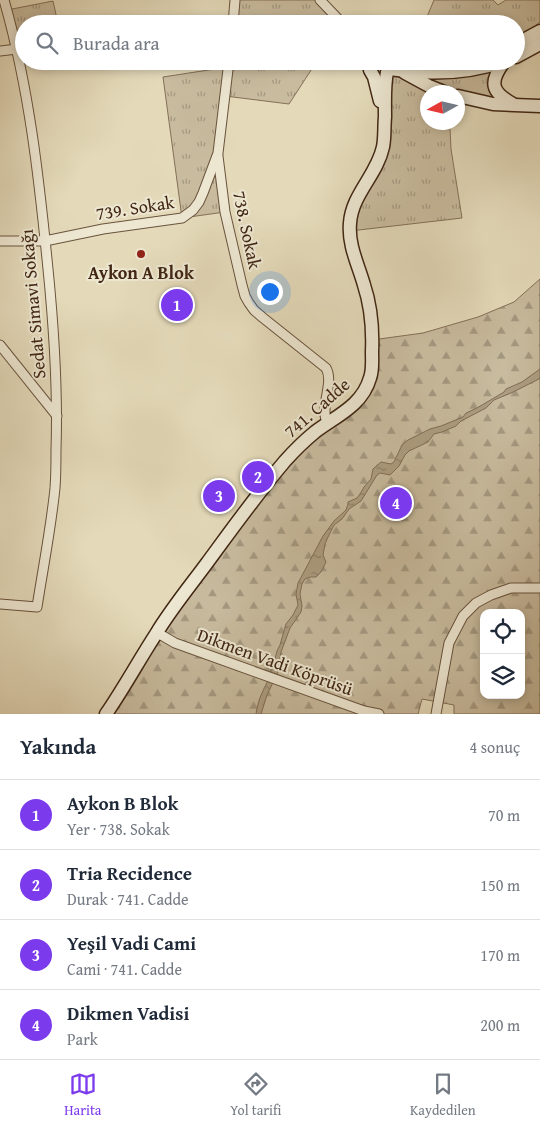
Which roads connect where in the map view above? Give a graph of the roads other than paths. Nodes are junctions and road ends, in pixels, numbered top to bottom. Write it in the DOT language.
graph roads {
  1 [pos="4,0"];
  2 [pos="235,0"];
  3 [pos="320,0"];
  4 [pos="234,15"];
  5 [pos="334,15"];
  6 [pos="540,31"];
  7 [pos="525,39"];
  8 [pos="15,41"];
  9 [pos="540,44"];
  10 [pos="15,49"];
  11 [pos="0,51"];
  12 [pos="525,52"];
  13 [pos="21,70"];
  14 [pos="228,70"];
  15 [pos="370,70"];
  16 [pos="373,70"];
  17 [pos="388,70"];
  18 [pos="392,70"];
  19 [pos="397,70"];
  20 [pos="403,70"];
  21 [pos="464,70"];
  22 [pos="499,70"];
  23 [pos="426,85"];
  24 [pos="465,98"];
  25 [pos="515,106"];
  26 [pos="540,106"];
  27 [pos="384,118"];
  28 [pos="218,153"];
  29 [pos="0,241"];
  30 [pos="45,241"];
  31 [pos="0,345"];
  32 [pos="57,416"];
  33 [pos="329,423"];
  34 [pos="540,588"];
  35 [pos="0,604"];
  36 [pos="156,632"];
  37 [pos="106,714"];
  38 [pos="379,714"];
  39 [pos="436,714"];
  1 -- 8 [label="street, Sedat Simavi Sokağı"];
  2 -- 4 [label="street"];
  3 -- 5 [label="street"];
  6 -- 7 [label="street"];
  9 -- 12 [label="street"];
  10 -- 11 [label="street"];
  13 -- 30 [label="street, Sedat Simavi Sokağı"];
  14 -- 28 [label="street, 739. Sokak"];
  15 -- 27 [label="street, 741. Cadde"];
  16 -- 17 [label="street"];
  18 -- 27 [label="street, 741. Cadde"];
  19 -- 23 [label="street"];
  20 -- 21 [label="street"];
  22 -- 25 [label="street"];
  24 -- 25 [label="street"];
  25 -- 26 [label="street"];
  27 -- 33 [label="street, 741. Cadde"];
  28 -- 30 [label="street, 739. Sokak"];
  28 -- 33 [label="street, 738. Sokak"];
  29 -- 30 [label="street, 739. Sokak"];
  30 -- 32 [label="street, Sedat Simavi Sokağı"];
  31 -- 32 [label="street"];
  32 -- 35 [label="street, Sedat Simavi Sokağı"];
  33 -- 36 [label="street, 741. Cadde"];
  34 -- 39 [label="street"];
  36 -- 37 [label="street, 741. Cadde"];
  36 -- 38 [label="street, Dikmen Vadi Köprüsü"];
}
